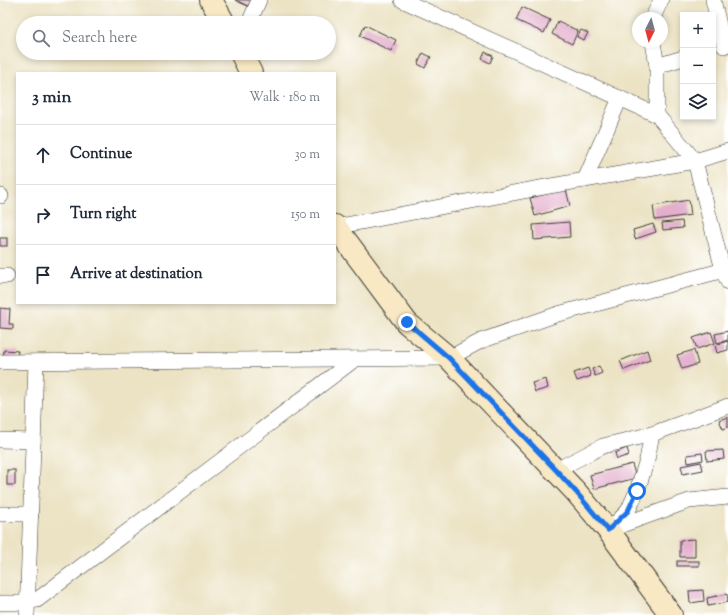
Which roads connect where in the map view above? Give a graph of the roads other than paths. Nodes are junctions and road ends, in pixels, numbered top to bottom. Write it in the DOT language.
graph roads {
  1 [pos="211,0"];
  2 [pos="259,0"];
  3 [pos="402,0"];
  4 [pos="713,0"];
  5 [pos="658,1"];
  6 [pos="654,12"];
  7 [pos="220,16"];
  8 [pos="252,16"];
  9 [pos="722,47"];
  10 [pos="654,48"];
  11 [pos="680,59"];
  12 [pos="244,60"];
  13 [pos="657,66"];
  14 [pos="250,72"];
  15 [pos="620,98"];
  16 [pos="657,115"];
  17 [pos="728,151"];
  18 [pos="695,161"];
  19 [pos="585,180"];
  20 [pos="336,227"];
  21 [pos="336,228"];
  22 [pos="726,274"];
  23 [pos="449,358"];
  24 [pos="355,359"];
  25 [pos="0,362"];
  26 [pos="36,362"];
  27 [pos="728,406"];
  28 [pos="652,434"];
  29 [pos="0,440"];
  30 [pos="33,441"];
  31 [pos="556,470"];
  32 [pos="728,497"];
  33 [pos="0,514"];
  34 [pos="31,514"];
  35 [pos="608,530"];
  36 [pos="0,603"];
  37 [pos="28,608"];
  38 [pos="671,615"];
  1 -- 7 [label="street"];
  2 -- 8 [label="street"];
  3 -- 15 [label="street"];
  4 -- 9 [label="street"];
  5 -- 6 [label="street"];
  10 -- 13 [label="street"];
  11 -- 13 [label="street"];
  12 -- 14 [label="street"];
  13 -- 16 [label="street"];
  15 -- 16 [label="street"];
  15 -- 19 [label="street"];
  16 -- 18 [label="street"];
  17 -- 18 [label="street"];
  18 -- 19 [label="street"];
  18 -- 22 [label="street"];
  19 -- 20 [label="street"];
  21 -- 23 [label="street"];
  22 -- 23 [label="street"];
  23 -- 24 [label="street"];
  23 -- 31 [label="street"];
  24 -- 26 [label="street"];
  24 -- 37 [label="street"];
  25 -- 26 [label="street"];
  26 -- 30 [label="street"];
  27 -- 28 [label="street"];
  28 -- 31 [label="street"];
  28 -- 35 [label="street"];
  29 -- 30 [label="street"];
  30 -- 34 [label="street"];
  31 -- 35 [label="street"];
  32 -- 35 [label="street"];
  33 -- 34 [label="street"];
  34 -- 37 [label="street"];
  35 -- 38 [label="street"];
  36 -- 37 [label="street"];
}
